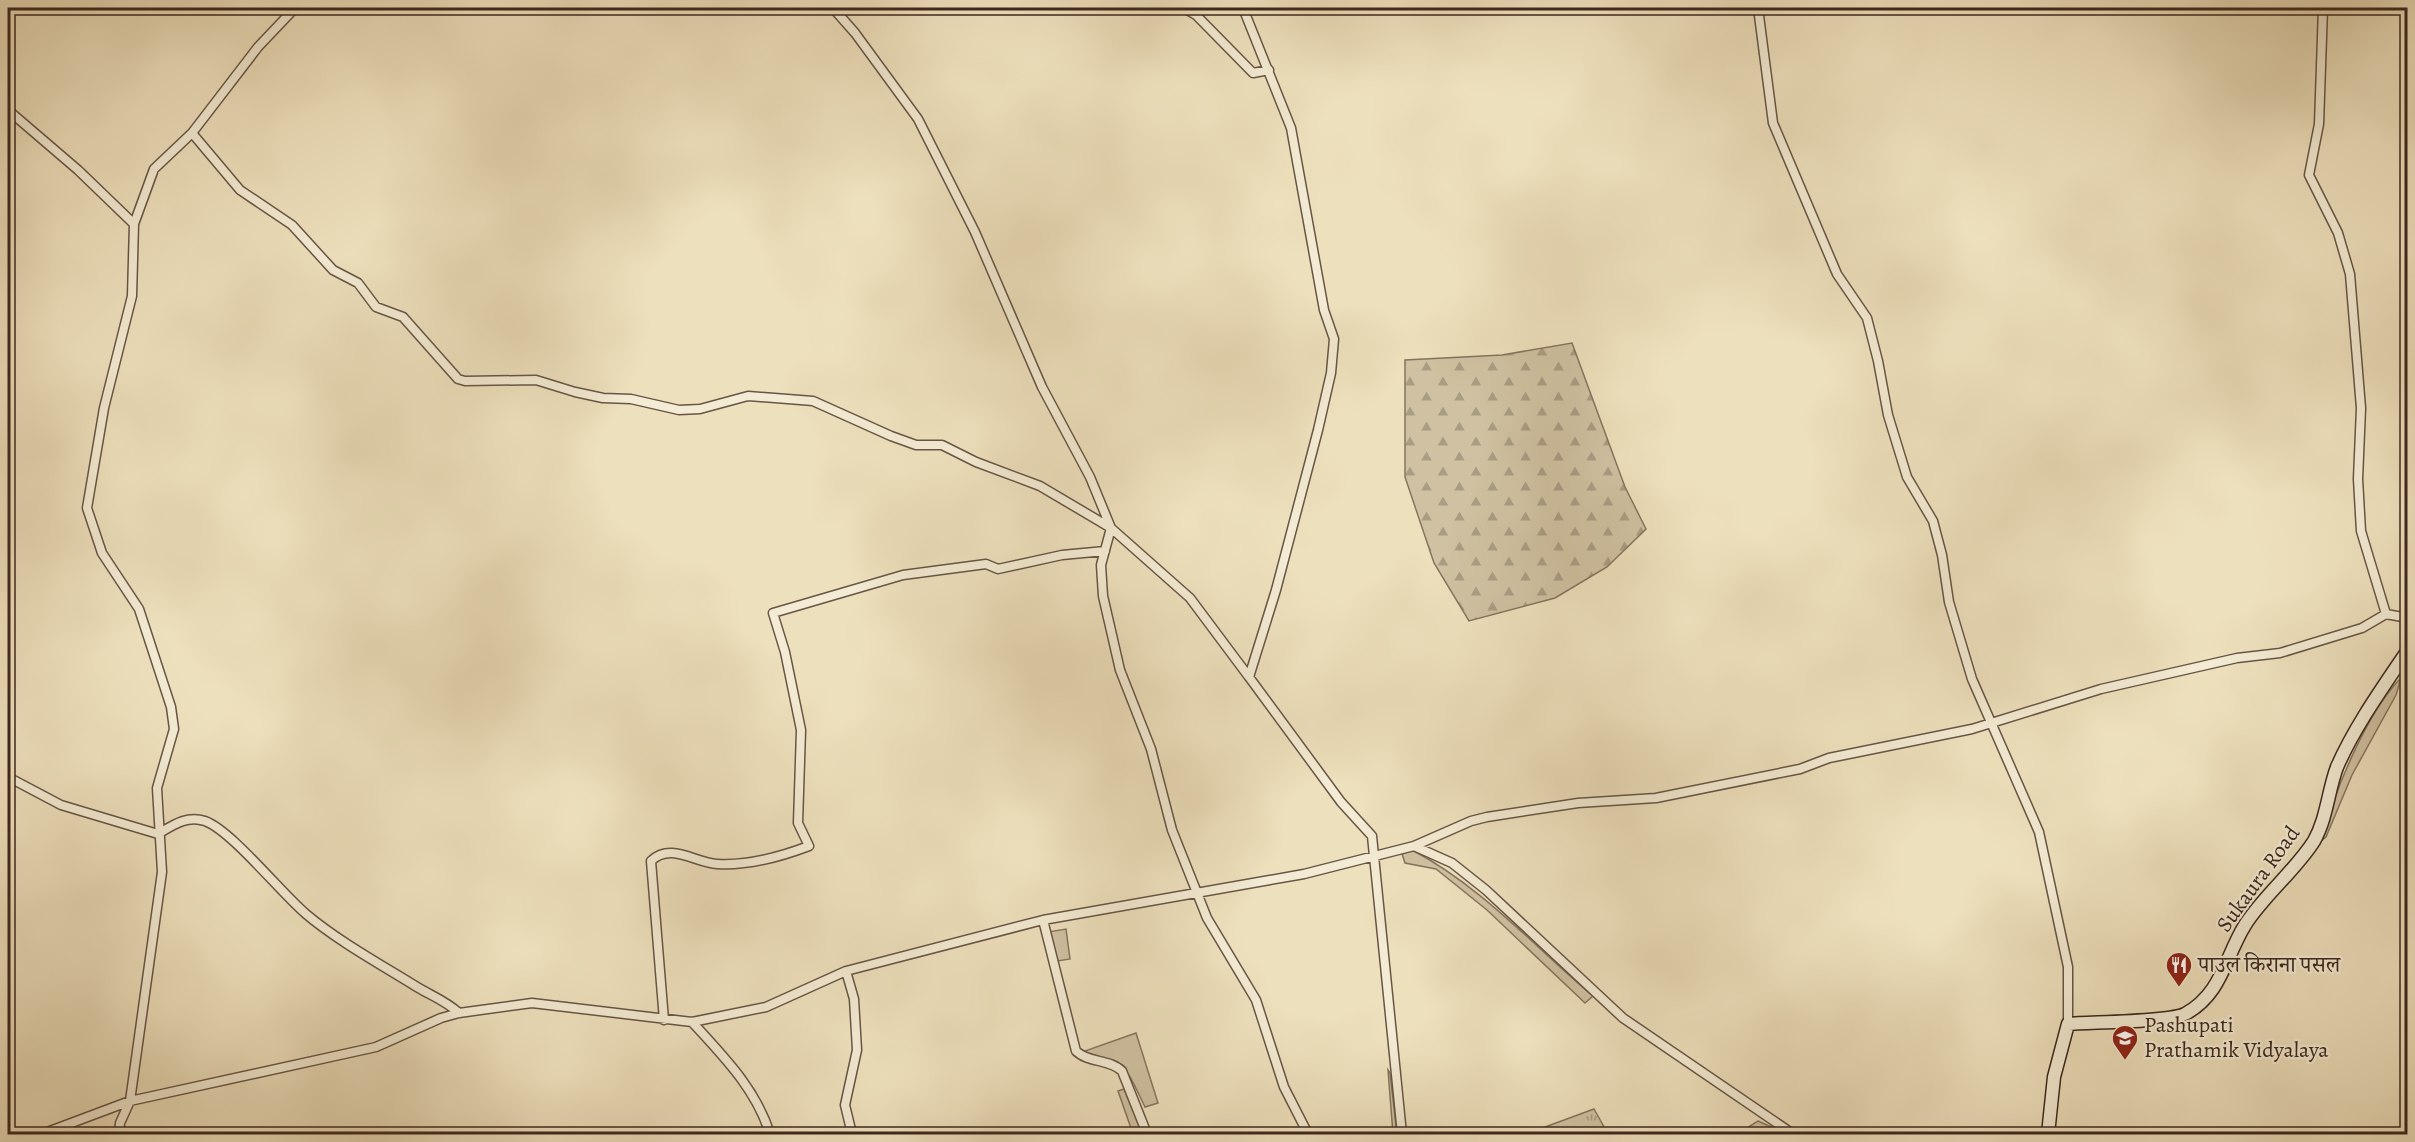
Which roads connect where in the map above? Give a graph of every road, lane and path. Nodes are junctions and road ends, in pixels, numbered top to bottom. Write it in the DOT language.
graph roads {
  1 [pos="295,8"];
  2 [pos="833,8"];
  3 [pos="1184,8"];
  4 [pos="1243,8"];
  5 [pos="1758,8"];
  6 [pos="2323,8"];
  7 [pos="1269,70"];
  8 [pos="8,110"];
  9 [pos="192,132"];
  10 [pos="134,224"];
  11 [pos="1111,528"];
  12 [pos="1105,551"];
  13 [pos="2386,614"];
  14 [pos="2408,618"];
  15 [pos="2408,650"];
  16 [pos="1250,677"];
  17 [pos="1992,722"];
  18 [pos="8,777"];
  19 [pos="159,834"];
  20 [pos="1414,846"];
  21 [pos="1373,858"];
  22 [pos="1194,891"];
  23 [pos="1043,920"];
  24 [pos="846,971"];
  25 [pos="459,1013"];
  26 [pos="664,1020"];
  27 [pos="692,1022"];
  28 [pos="2068,1024"];
  29 [pos="130,1101"];
  30 [pos="42,1134"];
  31 [pos="119,1134"];
  32 [pos="770,1134"];
  33 [pos="852,1134"];
  34 [pos="1147,1134"];
  35 [pos="1308,1134"];
  36 [pos="1402,1134"];
  37 [pos="1793,1134"];
  38 [pos="2048,1134"];
  1 -- 9 [label="street"];
  2 -- 11 [label="street"];
  3 -- 7 [label="street"];
  4 -- 7 [label="street"];
  5 -- 17 [label="street"];
  6 -- 13 [label="street"];
  7 -- 16 [label="street"];
  8 -- 10 [label="street"];
  9 -- 10 [label="street"];
  9 -- 11 [label="street"];
  10 -- 19 [label="street"];
  11 -- 12 [label="street"];
  11 -- 16 [label="street"];
  12 -- 22 [label="street"];
  12 -- 26 [label="street"];
  13 -- 14 [label="street"];
  13 -- 17 [label="street"];
  15 -- 28 [label="street, Sukaura Road"];
  16 -- 21 [label="street"];
  17 -- 20 [label="street"];
  17 -- 28 [label="street"];
  18 -- 19 [label="street"];
  19 -- 25 [label="street"];
  19 -- 29 [label="street"];
  20 -- 21 [label="street"];
  20 -- 37 [label="street"];
  21 -- 22 [label="street"];
  21 -- 36 [label="street"];
  22 -- 23 [label="street"];
  22 -- 35 [label="street"];
  23 -- 24 [label="street"];
  23 -- 34 [label="street"];
  24 -- 27 [label="street"];
  24 -- 33 [label="street"];
  25 -- 26 [label="street"];
  25 -- 29 [label="street"];
  26 -- 27 [label="street"];
  27 -- 32 [label="street"];
  28 -- 38 [label="street"];
  29 -- 30 [label="street"];
  29 -- 31 [label="street"];
}
